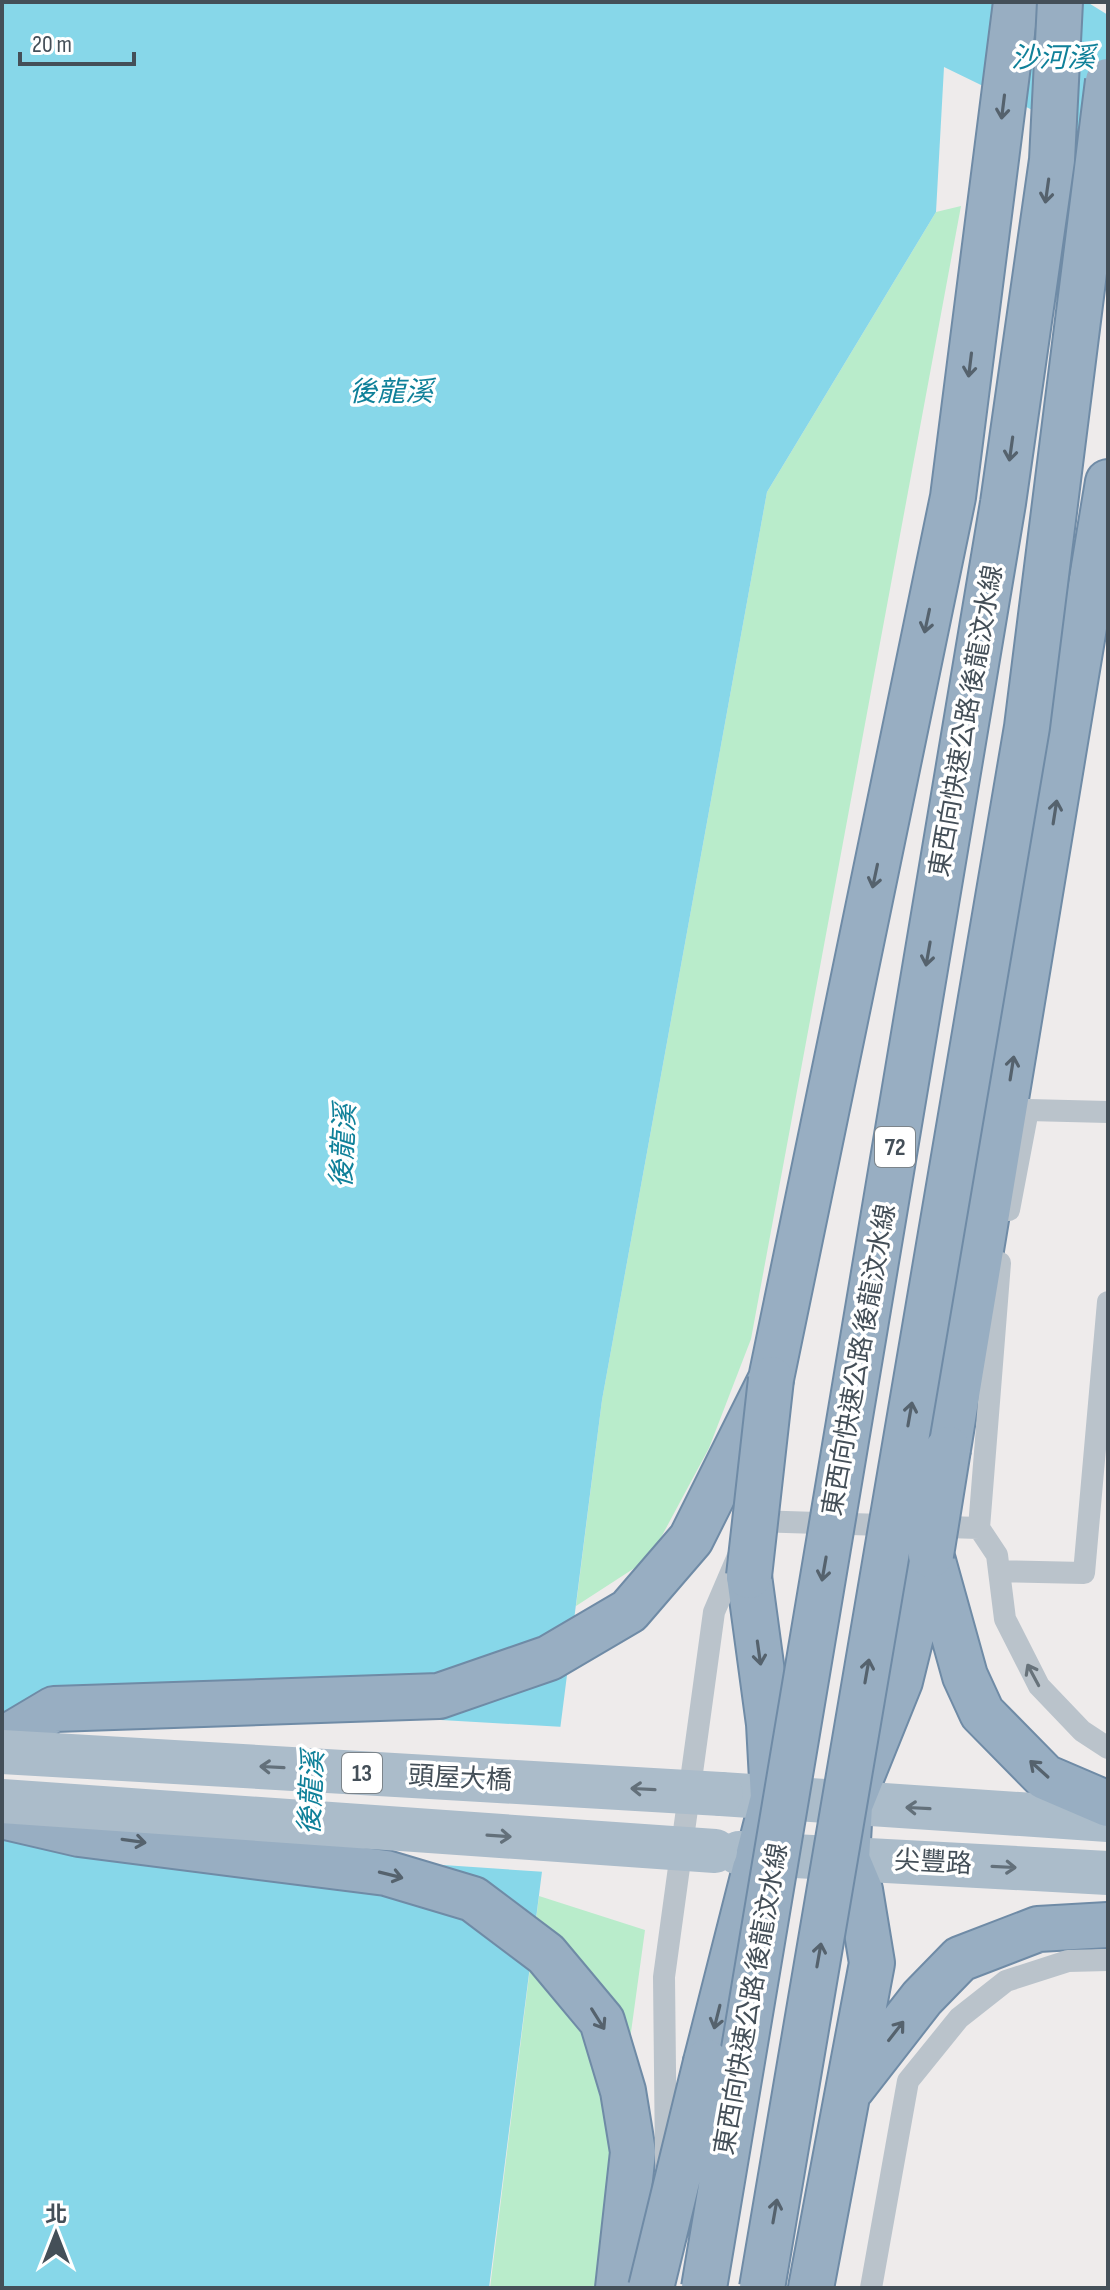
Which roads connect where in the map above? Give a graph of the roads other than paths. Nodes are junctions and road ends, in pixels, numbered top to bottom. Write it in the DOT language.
graph roads {
  1 [pos="1016,2"];
  2 [pos="1060,2"];
  3 [pos="1108,81"];
  4 [pos="1108,482"];
  5 [pos="1108,1112"];
  6 [pos="1108,1302"];
  7 [pos="1107,1329"];
  8 [pos="771,1379"];
  9 [pos="979,1528"];
  10 [pos="931,1555"];
  11 [pos="999,1571"];
  12 [pos="2,1740"];
  13 [pos="1108,1748"];
  14 [pos="2,1752"];
  15 [pos="773,1798"];
  16 [pos="2,1801"];
  17 [pos="1108,1804"];
  18 [pos="850,1805"];
  19 [pos="2,1816"];
  20 [pos="1108,1820"];
  21 [pos="758,1855"];
  22 [pos="847,1859"];
  23 [pos="1108,1873"];
  24 [pos="1108,1925"];
  25 [pos="1108,1960"];
  26 [pos="848,2093"];
  27 [pos="618,2288"];
  28 [pos="651,2288"];
  29 [pos="667,2288"];
  30 [pos="704,2288"];
  31 [pos="762,2288"];
  32 [pos="811,2288"];
  33 [pos="871,2288"];
  1 -- 8 [label="highway, one-way"];
  2 -- 30 [label="highway, 東西向快速公路 後龍汶水線 / 72, one-way, bridge"];
  31 -- 3 [label="highway, 東西向快速公路 後龍汶水線 / 72, one-way, bridge"];
  10 -- 4 [label="highway, one-way, bridge"];
  5 -- 9 [label="lane"];
  6 -- 7 [label="lane"];
  7 -- 11 [label="lane"];
  8 -- 12 [label="highway"];
  8 -- 15 [label="highway, one-way, bridge"];
  9 -- 11 [label="lane"];
  9 -- 29 [label="lane"];
  17 -- 10 [label="highway, one-way"];
  10 -- 18 [label="highway"];
  13 -- 11 [label="lane, one-way"];
  15 -- 14 [label="main road, 頭屋大橋 / 13, one-way, bridge"];
  15 -- 18 [label="main road, 尖豐路 / 13"];
  15 -- 21 [label="highway"];
  16 -- 21 [label="main road, 頭屋大橋 / 13, one-way, bridge"];
  20 -- 18 [label="main road, 尖豐路 / 13, one-way"];
  18 -- 22 [label="highway"];
  19 -- 27 [label="highway, one-way"];
  21 -- 22 [label="main road, 尖豐路 / 13"];
  21 -- 28 [label="highway, one-way, bridge"];
  22 -- 23 [label="main road, 尖豐路 / 13, one-way"];
  22 -- 26 [label="highway"];
  26 -- 24 [label="highway, one-way"];
  25 -- 33 [label="lane"];
  26 -- 32 [label="highway"];
}
